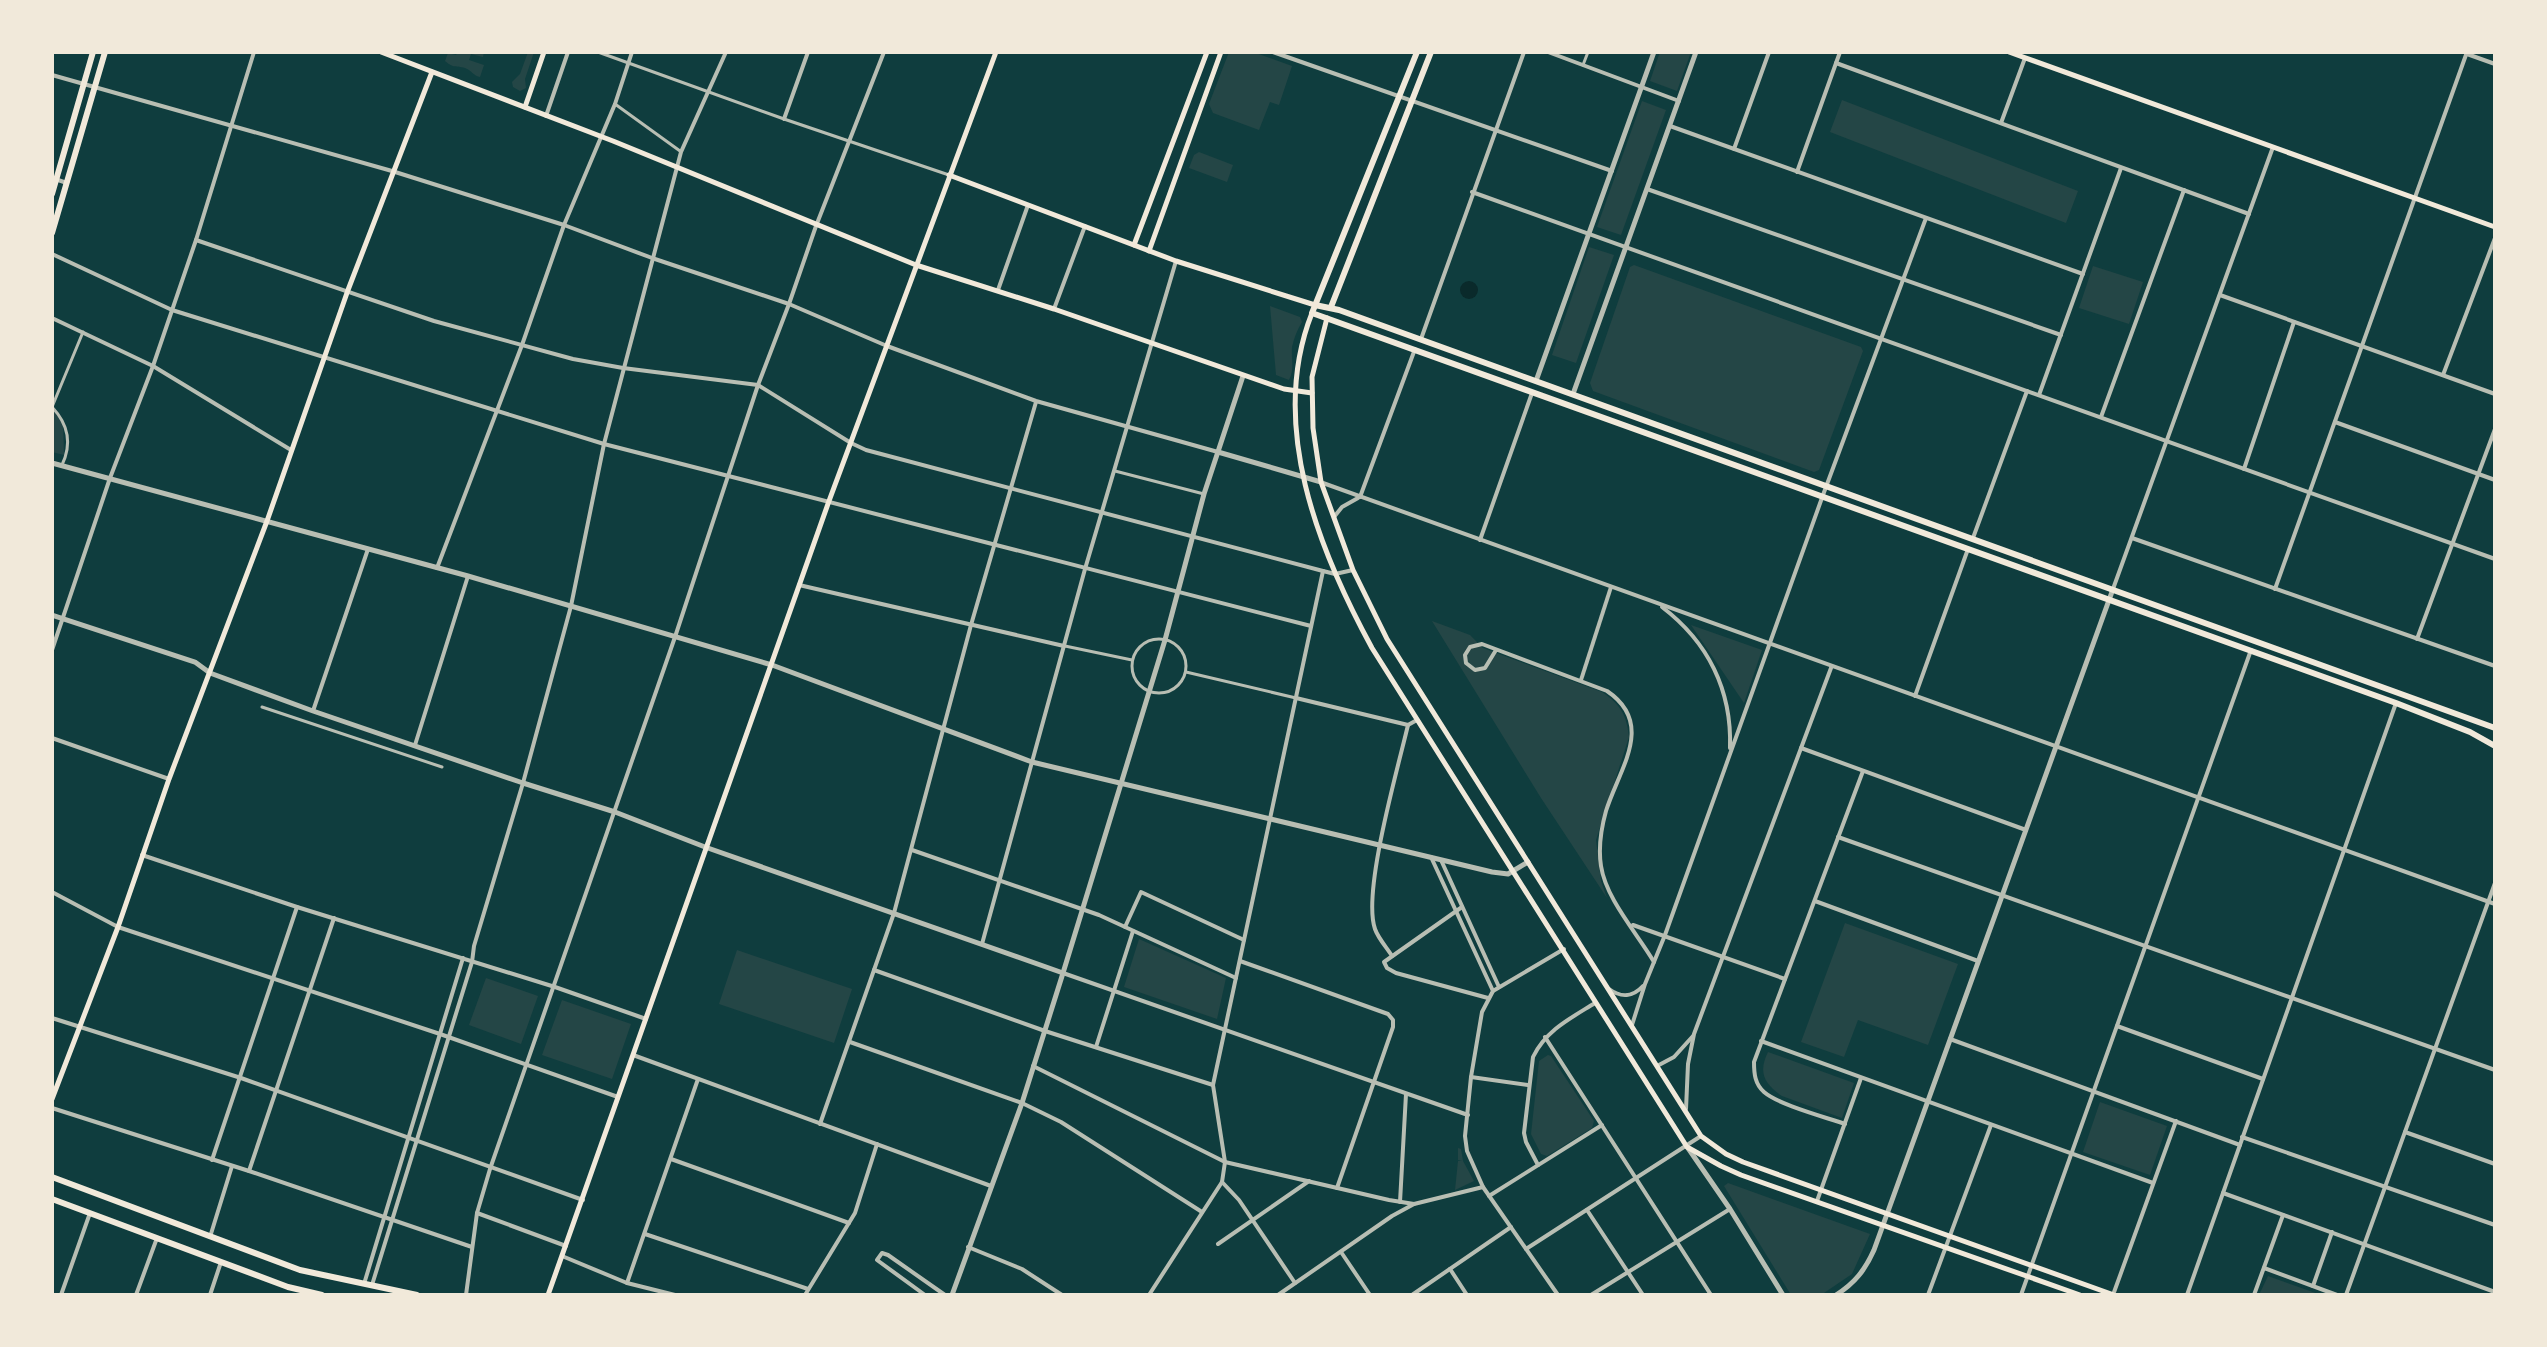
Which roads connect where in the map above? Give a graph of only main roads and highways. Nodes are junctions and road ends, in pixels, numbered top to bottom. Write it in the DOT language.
graph roads {
  1 [pos="93,52"];
  2 [pos="105,52"];
  3 [pos="384,52"];
  4 [pos="544,52"];
  5 [pos="996,52"];
  6 [pos="1207,52"];
  7 [pos="1221,52"];
  8 [pos="1417,52"];
  9 [pos="1431,52"];
  10 [pos="2009,52"];
  11 [pos="432,72"];
  12 [pos="525,107"];
  13 [pos="949,175"];
  14 [pos="54,179"];
  15 [pos="52,194"];
  16 [pos="2495,227"];
  17 [pos="52,233"];
  18 [pos="1134,245"];
  19 [pos="1149,251"];
  20 [pos="916,265"];
  21 [pos="1331,307"];
  22 [pos="1314,309"];
  23 [pos="1327,318"];
  24 [pos="1296,391"];
  25 [pos="1312,393"];
  26 [pos="2495,728"];
  27 [pos="2495,746"];
  28 [pos="52,1099"];
  29 [pos="52,1177"];
  30 [pos="52,1199"];
  31 [pos="210,1238"];
  32 [pos="204,1255"];
  33 [pos="286,1291"];
  34 [pos="322,1295"];
  35 [pos="417,1295"];
  36 [pos="548,1295"];
  37 [pos="2080,1295"];
  38 [pos="2113,1295"];
  1 -- 14 [label="main road"];
  2 -- 17 [label="main road"];
  3 -- 11 [label="main road"];
  4 -- 12 [label="main road"];
  5 -- 13 [label="main road"];
  6 -- 18 [label="main road"];
  7 -- 19 [label="main road"];
  8 -- 22 [label="main road"];
  9 -- 21 [label="main road"];
  10 -- 16 [label="main road"];
  11 -- 12 [label="main road"];
  11 -- 28 [label="main road"];
  12 -- 20 [label="main road"];
  13 -- 18 [label="main road"];
  13 -- 20 [label="main road"];
  14 -- 15 [label="main road"];
  18 -- 19 [label="main road"];
  19 -- 22 [label="main road"];
  20 -- 24 [label="main road"];
  20 -- 36 [label="main road"];
  21 -- 22 [label="main road"];
  21 -- 23 [label="main road"];
  21 -- 26 [label="main road"];
  22 -- 23 [label="main road"];
  22 -- 24 [label="main road"];
  23 -- 25 [label="main road"];
  23 -- 27 [label="main road"];
  24 -- 25 [label="main road"];
  24 -- 37 [label="main road"];
  25 -- 38 [label="main road"];
  29 -- 31 [label="main road"];
  30 -- 32 [label="main road"];
  31 -- 32 [label="main road"];
  31 -- 35 [label="main road"];
  32 -- 33 [label="main road"];
  33 -- 34 [label="main road"];
}
